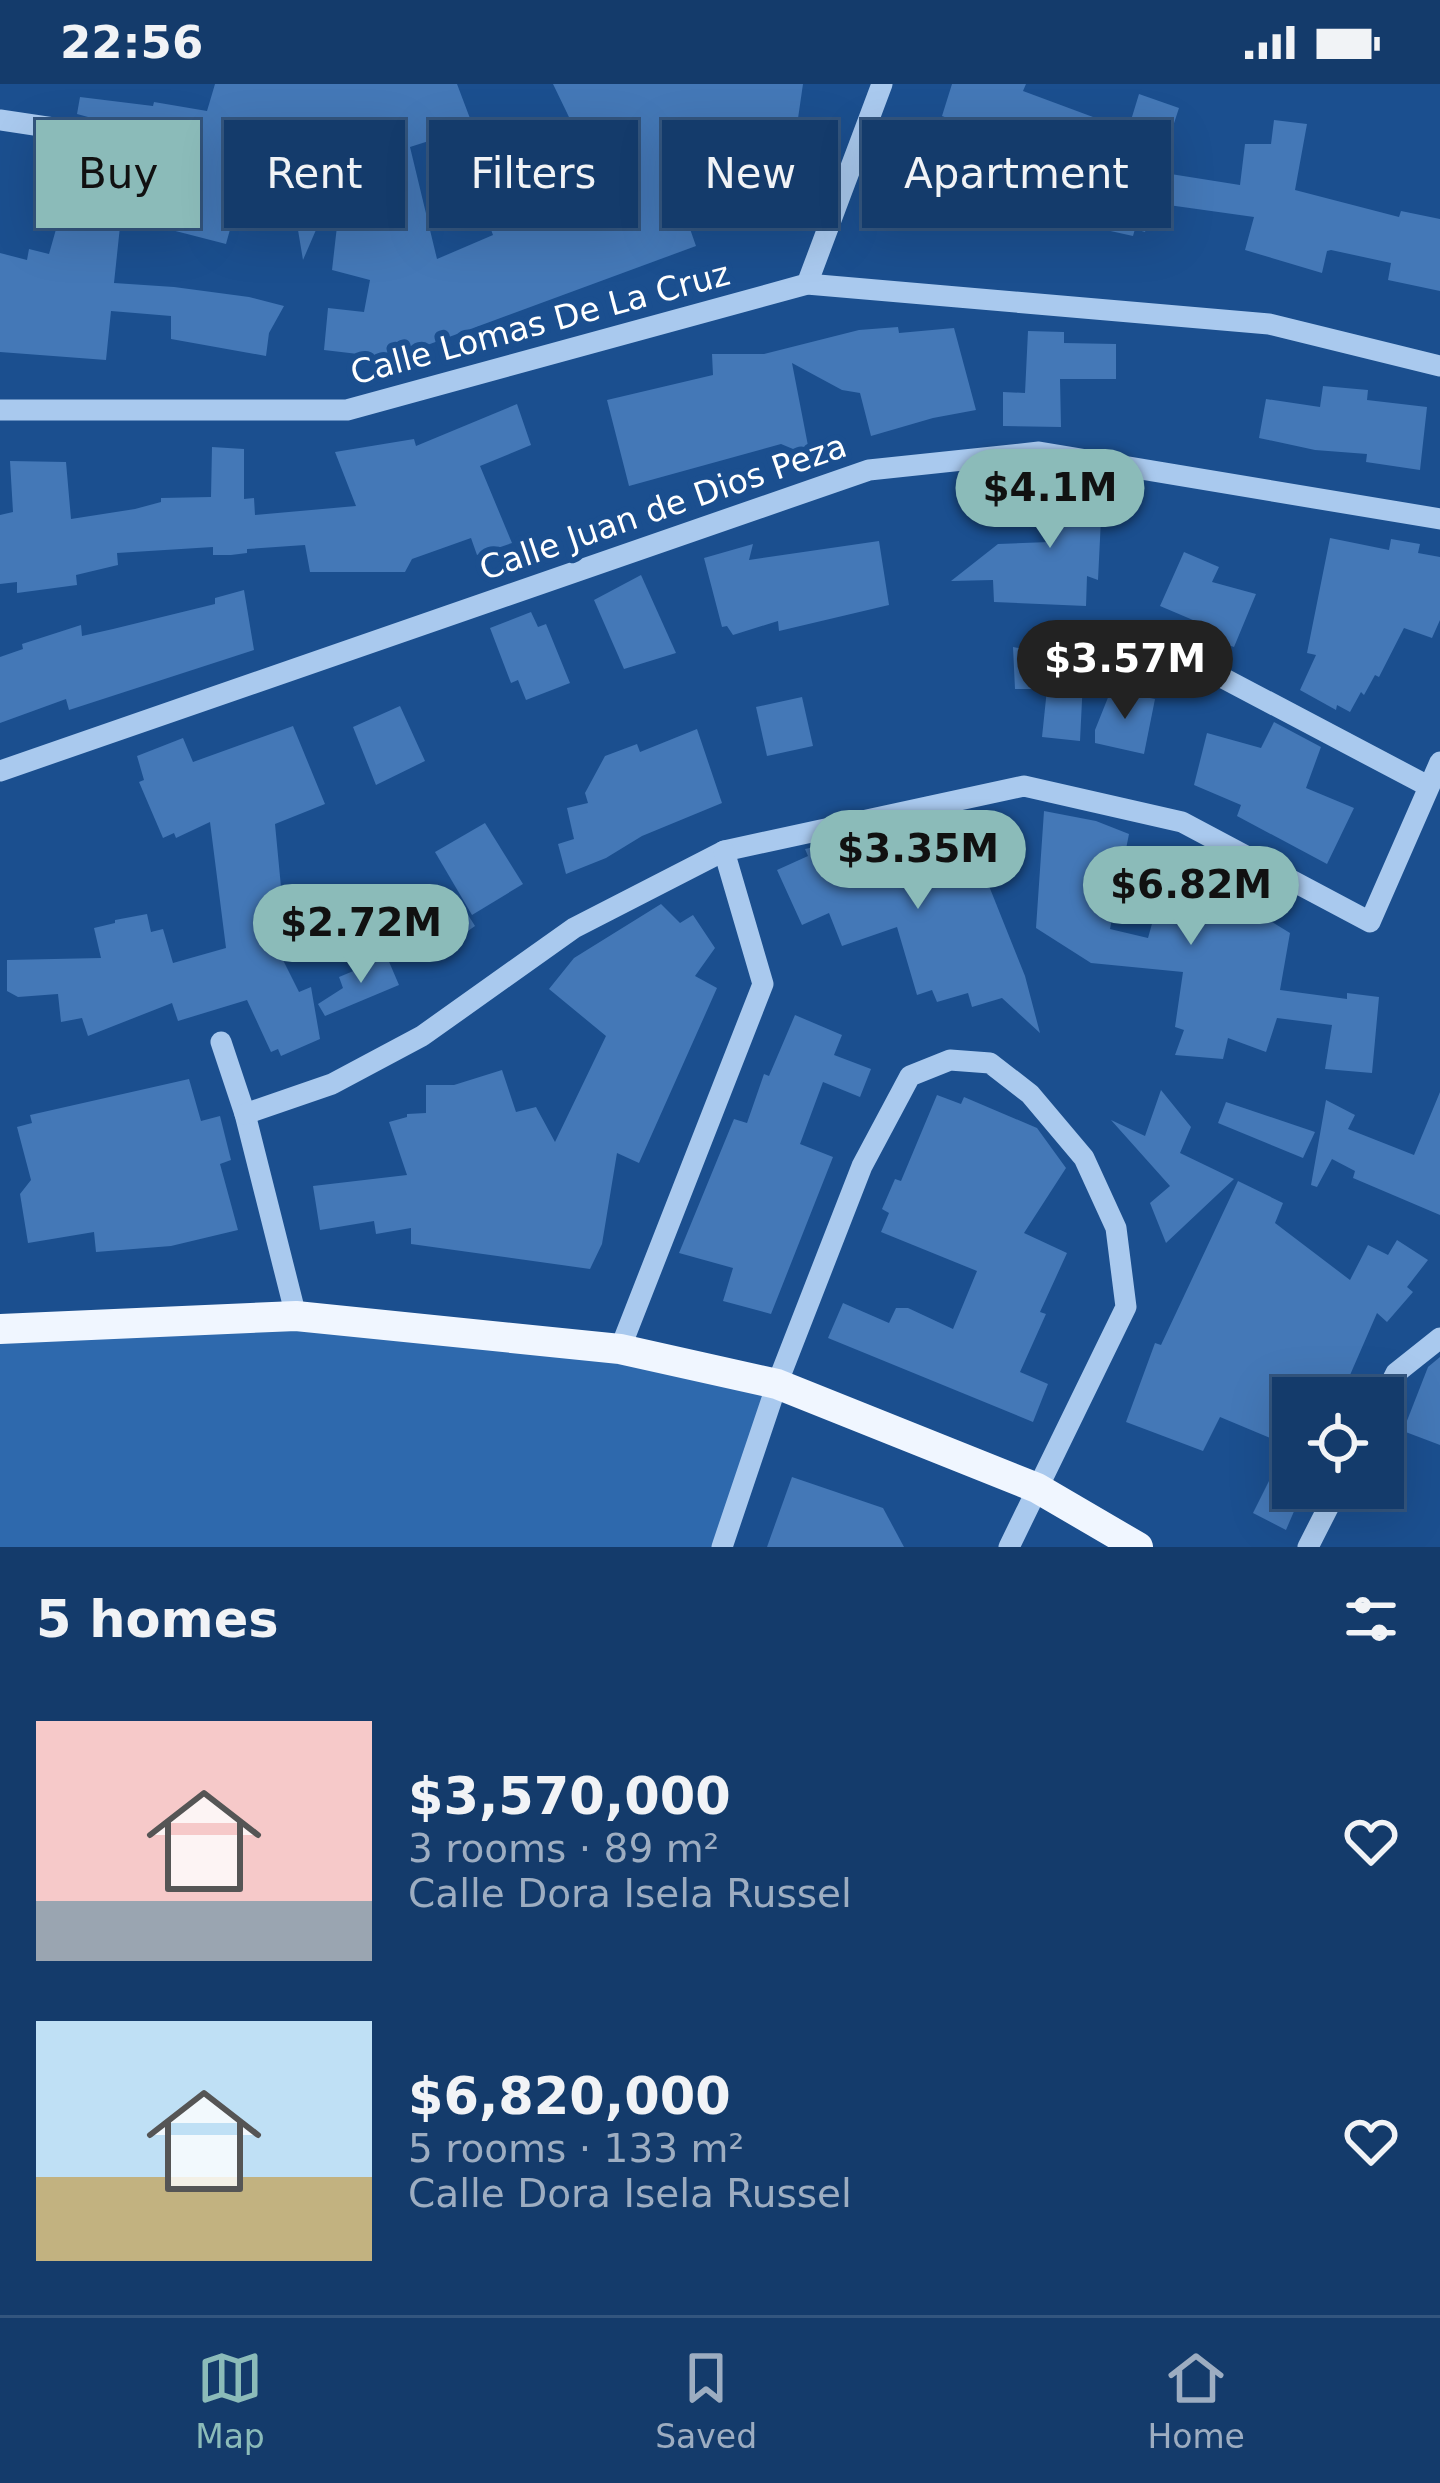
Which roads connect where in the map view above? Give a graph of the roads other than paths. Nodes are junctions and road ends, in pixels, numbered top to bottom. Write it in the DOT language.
graph roads {
  1 [pos="882,84"];
  2 [pos="0,120"];
  3 [pos="36,125"];
  4 [pos="807,284"];
  5 [pos="1440,367"];
  6 [pos="0,410"];
  7 [pos="1440,519"];
  8 [pos="1187,658"];
  9 [pos="1440,762"];
  10 [pos="0,771"];
  11 [pos="1428,786"];
  12 [pos="724,850"];
  13 [pos="220,1042"];
  14 [pos="245,1114"];
  15 [pos="296,1316"];
  16 [pos="1,1324"];
  17 [pos="1440,1338"];
  18 [pos="620,1349"];
  19 [pos="1394,1377"];
  20 [pos="776,1384"];
  21 [pos="1037,1489"];
  22 [pos="1327,1509"];
  23 [pos="722,1547"];
  24 [pos="1010,1547"];
  25 [pos="1138,1547"];
  26 [pos="1308,1547"];
  1 -- 4 [label="street"];
  2 -- 3 [label="street"];
  4 -- 5 [label="street"];
  4 -- 6 [label="street, Calle Lomas De La Cruz"];
  7 -- 10 [label="street, Calle Juan de Dios Peza"];
  8 -- 11 [label="street"];
  9 -- 11 [label="street"];
  11 -- 12 [label="street"];
  12 -- 14 [label="street"];
  12 -- 18 [label="street"];
  13 -- 14 [label="street"];
  14 -- 15 [label="street"];
  15 -- 16 [label="main road"];
  15 -- 18 [label="main road"];
  17 -- 19 [label="street"];
  18 -- 20 [label="main road"];
  20 -- 21 [label="main road"];
  20 -- 21 [label="street"];
  20 -- 23 [label="street"];
  21 -- 24 [label="street"];
  21 -- 25 [label="main road"];
  22 -- 26 [label="street"];
}
